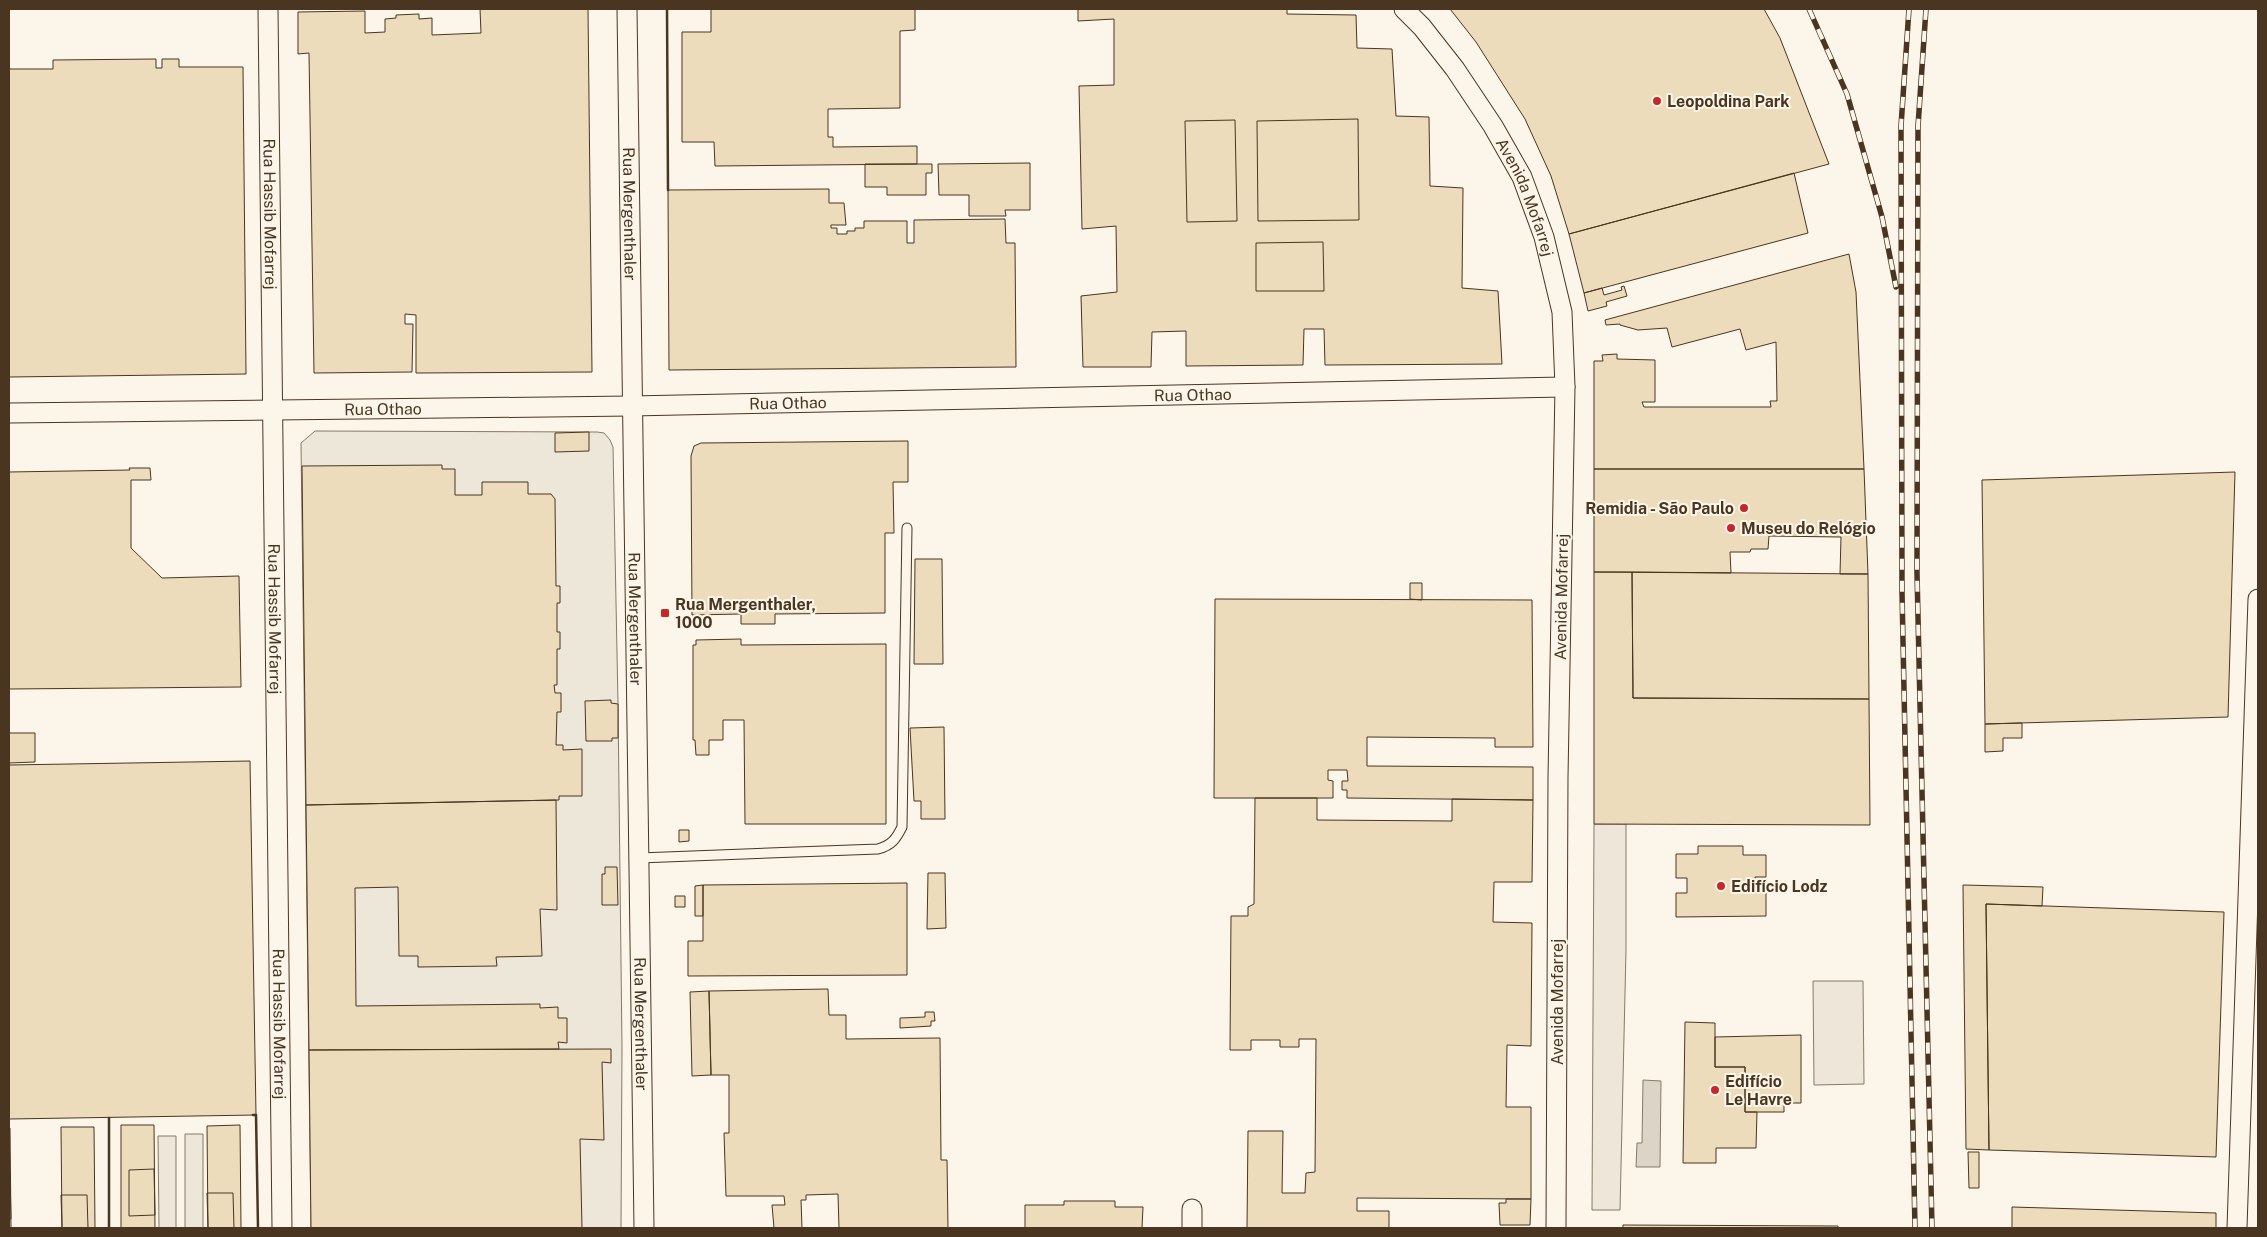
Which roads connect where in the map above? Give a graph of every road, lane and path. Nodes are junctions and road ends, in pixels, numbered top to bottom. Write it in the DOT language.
graph roads {
  1 [pos="268,9"];
  2 [pos="627,9"];
  3 [pos="1404,9"];
  4 [pos="1565,387"];
  5 [pos="631,406"];
  6 [pos="274,410"];
  7 [pos="9,413"];
  8 [pos="907,528"];
  9 [pos="2258,599"];
  10 [pos="639,858"];
  11 [pos="2251,1040"];
  12 [pos="1192,1209"];
  13 [pos="282,1228"];
  14 [pos="644,1228"];
  15 [pos="1192,1228"];
  16 [pos="1556,1228"];
  17 [pos="2237,1228"];
  1 -- 6 [label="street, Rua Hassib Mofarrej"];
  2 -- 5 [label="street, Rua Mergenthaler"];
  3 -- 4 [label="street, Avenida Mofarrej"];
  4 -- 5 [label="street, Rua Othao"];
  4 -- 16 [label="street, Avenida Mofarrej"];
  5 -- 6 [label="street, Rua Othao"];
  5 -- 10 [label="street, Rua Mergenthaler"];
  6 -- 7 [label="street, Rua Othao"];
  6 -- 13 [label="street, Rua Hassib Mofarrej"];
  8 -- 10 [label="lane"];
  9 -- 11 [label="street"];
  10 -- 14 [label="street, Rua Mergenthaler"];
  11 -- 17 [label="street"];
  12 -- 15 [label="street"];
}
